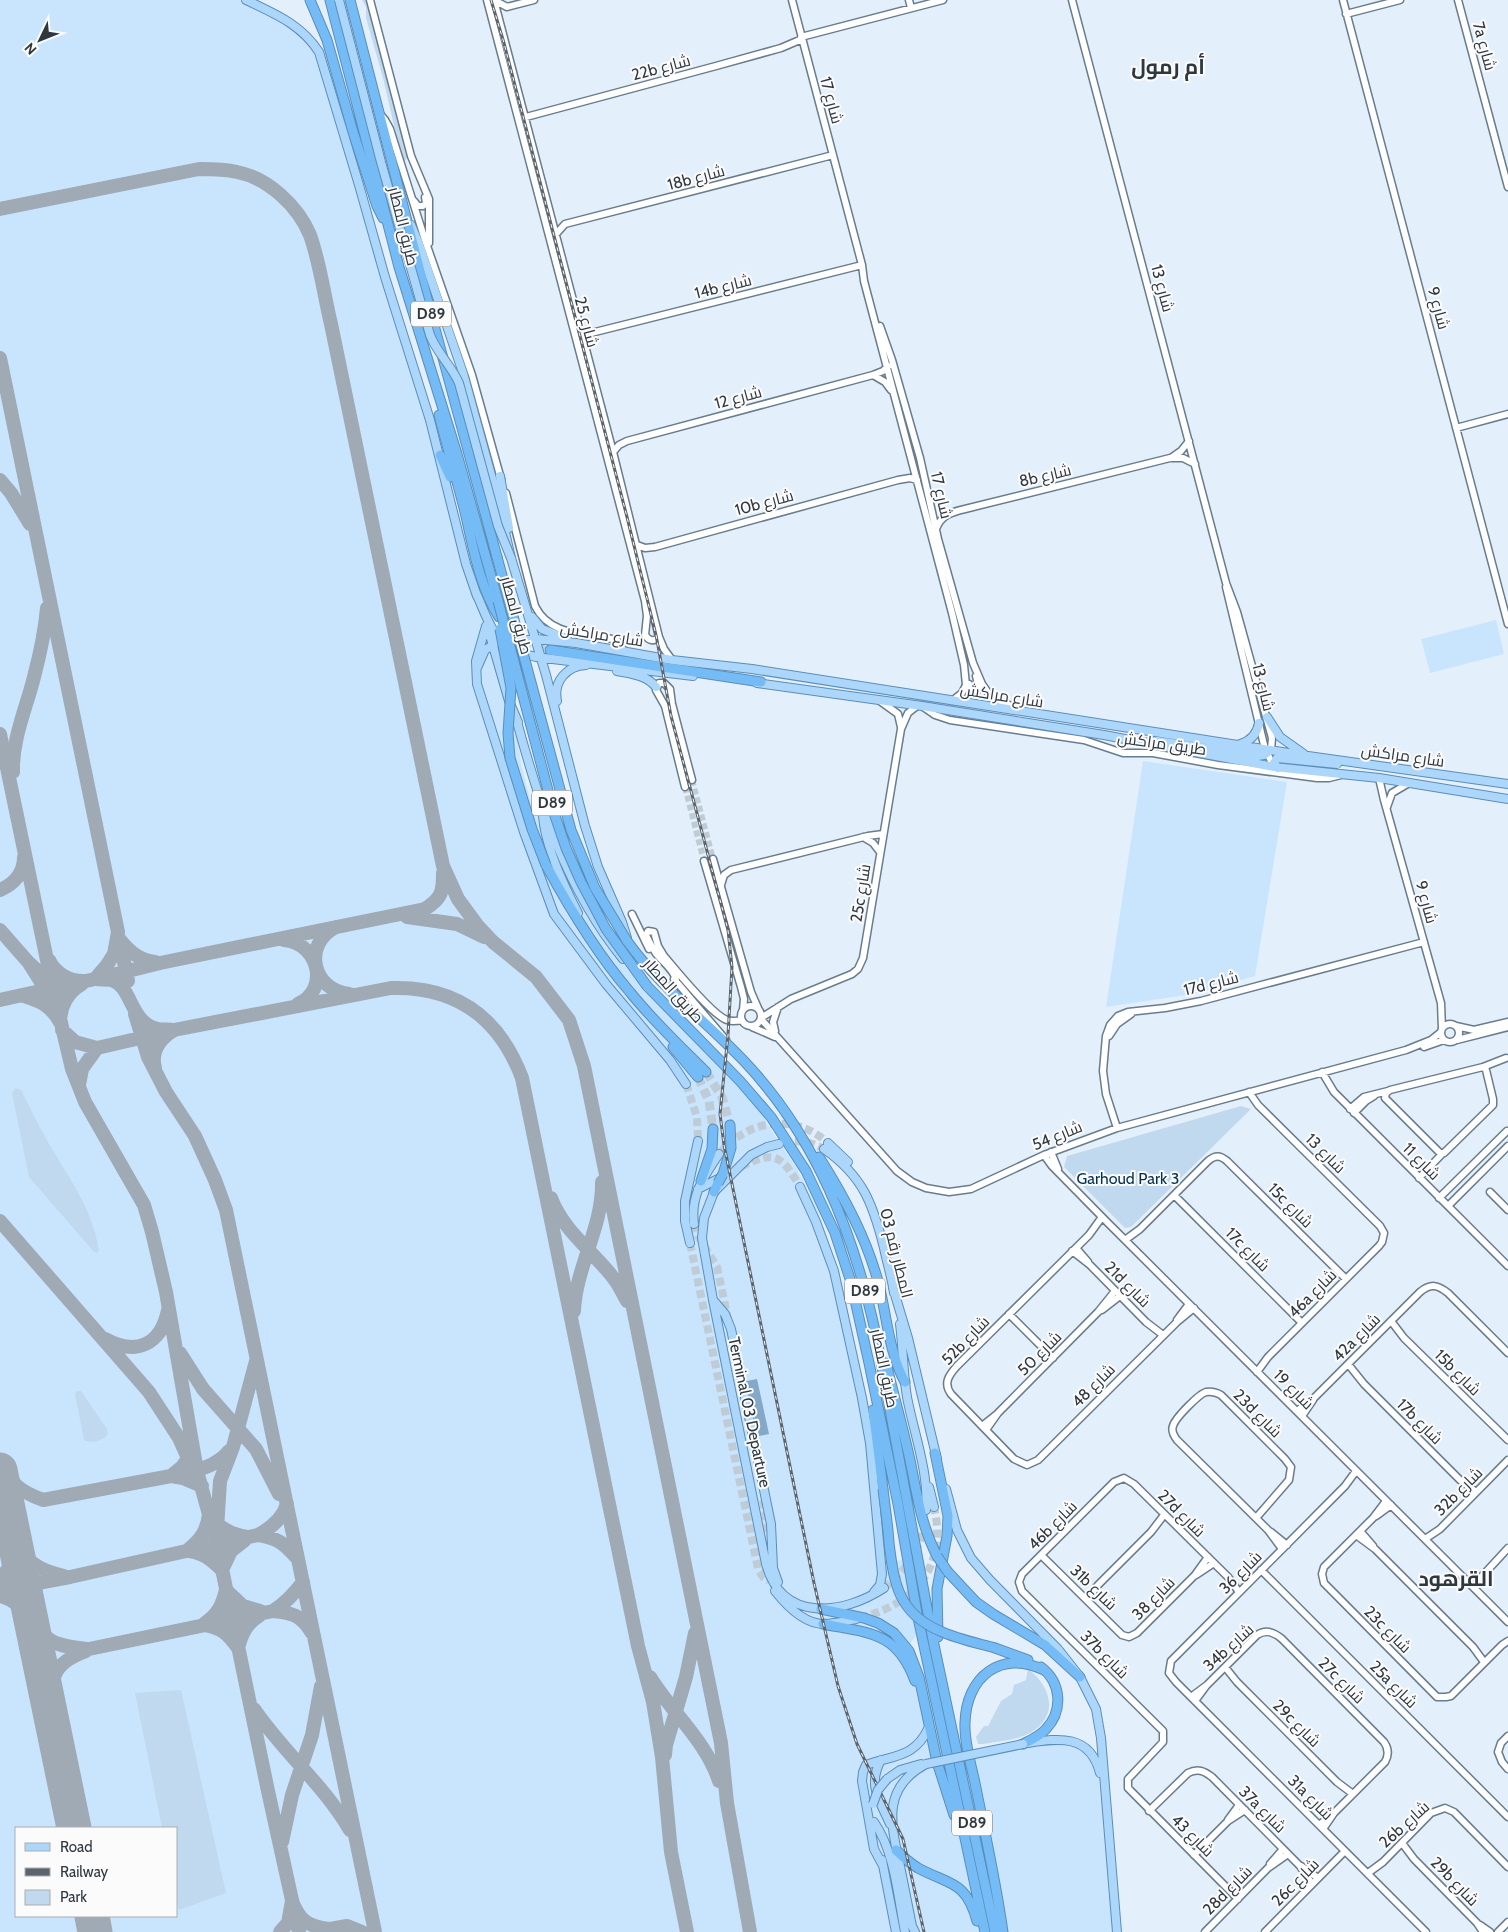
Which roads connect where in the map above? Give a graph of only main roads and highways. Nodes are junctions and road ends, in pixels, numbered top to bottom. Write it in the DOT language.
graph roads {
  1 [pos="246,0"];
  2 [pos="310,0"];
  3 [pos="330,0"];
  4 [pos="339,0"];
  5 [pos="350,0"];
  6 [pos="406,217"];
  7 [pos="388,224"];
  8 [pos="429,366"];
  9 [pos="440,455"];
  10 [pos="500,476"];
  11 [pos="508,545"];
  12 [pos="474,553"];
  13 [pos="511,558"];
  14 [pos="476,593"];
  15 [pos="498,602"];
  16 [pos="527,610"];
  17 [pos="499,617"];
  18 [pos="487,623"];
  19 [pos="527,640"];
  20 [pos="536,640"];
  21 [pos="505,641"];
  22 [pos="576,643"];
  23 [pos="493,644"];
  24 [pos="515,648"];
  25 [pos="550,650"];
  26 [pos="530,655"];
  27 [pos="541,658"];
  28 [pos="477,668"];
  29 [pos="608,669"];
  30 [pos="660,672"];
  31 [pos="761,682"];
  32 [pos="656,687"];
  33 [pos="1266,717"];
  34 [pos="518,722"];
  35 [pos="1259,723"];
  36 [pos="559,725"];
  37 [pos="1144,743"];
  38 [pos="1238,745"];
  39 [pos="1268,751"];
  40 [pos="1308,756"];
  41 [pos="1344,761"];
  42 [pos="1276,768"];
  43 [pos="572,778"];
  44 [pos="1508,778"];
  45 [pos="1488,781"];
  46 [pos="1508,784"];
  47 [pos="1508,794"];
  48 [pos="1479,795"];
  49 [pos="1508,799"];
  50 [pos="544,809"];
  51 [pos="590,936"];
  52 [pos="627,941"];
  53 [pos="647,986"];
  54 [pos="629,992"];
  55 [pos="706,1072"];
  56 [pos="698,1077"];
  57 [pos="686,1084"];
  58 [pos="730,1125"];
  59 [pos="794,1125"];
  60 [pos="713,1129"];
  61 [pos="698,1141"];
  62 [pos="779,1144"];
  63 [pos="826,1146"];
  64 [pos="719,1154"];
  65 [pos="726,1174"];
  66 [pos="700,1185"];
  67 [pos="716,1187"];
  68 [pos="800,1187"];
  69 [pos="693,1211"];
  70 [pos="685,1218"];
  71 [pos="694,1224"];
  72 [pos="690,1244"];
  73 [pos="893,1288"];
  74 [pos="713,1300"];
  75 [pos="876,1335"];
  76 [pos="869,1363"];
  77 [pos="905,1382"];
  78 [pos="935,1453"];
  79 [pos="930,1509"];
  80 [pos="884,1588"];
  81 [pos="777,1589"];
  82 [pos="867,1599"];
  83 [pos="808,1608"];
  84 [pos="820,1609"];
  85 [pos="856,1619"];
  86 [pos="823,1624"];
  87 [pos="1044,1670"];
  88 [pos="1080,1677"];
  89 [pos="924,1707"];
  90 [pos="949,1713"];
  91 [pos="929,1727"];
  92 [pos="1023,1744"];
  93 [pos="881,1760"];
  94 [pos="926,1764"];
  95 [pos="1104,1787"];
  96 [pos="874,1822"];
  97 [pos="893,1832"];
  98 [pos="896,1850"];
  99 [pos="882,1864"];
  100 [pos="971,1868"];
  101 [pos="914,1930"];
  102 [pos="896,1932"];
  103 [pos="905,1932"];
  104 [pos="980,1932"];
  105 [pos="985,1932"];
  106 [pos="995,1932"];
  107 [pos="1004,1932"];
  108 [pos="1117,1932"];
  1 -- 9 [label="main road"];
  2 -- 7 [label="highway"];
  3 -- 7 [label="highway, طريق المطار / D89"];
  4 -- 13 [label="main road, bridge"];
  5 -- 6 [label="highway, طريق المطار / D89"];
  6 -- 11 [label="main road"];
  6 -- 52 [label="highway, طريق المطار / D89, bridge"];
  7 -- 8 [label="highway, طريق المطار / D89"];
  8 -- 12 [label="highway"];
  8 -- 15 [label="highway, طريق المطار / D89"];
  9 -- 12 [label="highway"];
  9 -- 14 [label="main road"];
  10 -- 11 [label="main road"];
  11 -- 13 [label="main road"];
  12 -- 17 [label="highway"];
  13 -- 16 [label="main road"];
  14 -- 18 [label="main road"];
  14 -- 21 [label="main road"];
  15 -- 51 [label="highway, bridge"];
  15 -- 53 [label="highway, طريق المطار / D89, bridge"];
  16 -- 20 [label="main road"];
  16 -- 22 [label="main road"];
  18 -- 23 [label="main road"];
  18 -- 28 [label="main road"];
  19 -- 20 [label="main road, شارع مراكش"];
  19 -- 21 [label="main road, شارع مراكش"];
  19 -- 24 [label="main road"];
  20 -- 22 [label="main road, شارع مراكش"];
  20 -- 27 [label="main road"];
  21 -- 23 [label="main road, شارع مراكش"];
  21 -- 24 [label="main road"];
  22 -- 38 [label="main road, شارع مراكش"];
  23 -- 28 [label="main road"];
  23 -- 34 [label="main road"];
  24 -- 26 [label="main road"];
  24 -- 34 [label="main road"];
  25 -- 31 [label="highway"];
  26 -- 27 [label="main road"];
  26 -- 43 [label="main road"];
  27 -- 30 [label="main road"];
  27 -- 36 [label="main road"];
  28 -- 57 [label="main road"];
  29 -- 30 [label="main road"];
  29 -- 32 [label="main road"];
  29 -- 36 [label="main road"];
  30 -- 31 [label="main road, شارع مراكش"];
  31 -- 37 [label="main road, شارع مراكش"];
  33 -- 40 [label="main road"];
  34 -- 50 [label="main road"];
  35 -- 38 [label="main road"];
  36 -- 43 [label="main road"];
  37 -- 39 [label="main road"];
  37 -- 42 [label="main road, شارع مراكش"];
  38 -- 39 [label="main road, شارع مراكش"];
  39 -- 40 [label="main road, شارع مراكش"];
  40 -- 41 [label="main road, شارع مراكش"];
  41 -- 42 [label="main road"];
  41 -- 45 [label="main road, شارع مراكش"];
  42 -- 48 [label="main road, شارع مراكش"];
  43 -- 52 [label="main road"];
  44 -- 45 [label="main road"];
  45 -- 46 [label="main road, شارع مراكش"];
  47 -- 48 [label="main road"];
  48 -- 49 [label="main road, شارع مراكش"];
  50 -- 51 [label="main road"];
  50 -- 53 [label="main road"];
  51 -- 54 [label="highway"];
  52 -- 59 [label="highway, طريق المطار / D89"];
  53 -- 76 [label="highway, طريق المطار / D89"];
  54 -- 55 [label="highway"];
  54 -- 56 [label="highway"];
  58 -- 65 [label="highway"];
  59 -- 75 [label="highway, طريق المطار / D89"];
  59 -- 77 [label="highway"];
  60 -- 66 [label="highway"];
  61 -- 70 [label="main road"];
  62 -- 67 [label="main road"];
  63 -- 73 [label="main road, المطار رقم 03"];
  64 -- 66 [label="main road"];
  65 -- 66 [label="main road"];
  65 -- 67 [label="highway, bridge"];
  66 -- 69 [label="main road"];
  67 -- 74 [label="main road, Terminal 03 Departure"];
  68 -- 82 [label="main road"];
  69 -- 70 [label="main road"];
  69 -- 71 [label="main road"];
  70 -- 72 [label="main road"];
  73 -- 77 [label="main road, المطار رقم 03"];
  73 -- 78 [label="main road"];
  74 -- 83 [label="main road"];
  74 -- 83 [label="main road, Terminal 03 Departure"];
  75 -- 88 [label="highway, bridge"];
  75 -- 90 [label="highway, طريق المطار / D89"];
  76 -- 87 [label="highway, bridge"];
  76 -- 100 [label="highway, طريق المطار / D89"];
  77 -- 79 [label="main road, المطار رقم 03"];
  78 -- 88 [label="main road"];
  78 -- 90 [label="highway"];
  80 -- 82 [label="main road, Terminal 03 Departure"];
  81 -- 86 [label="main road"];
  82 -- 84 [label="main road, Terminal 03 Departure"];
  83 -- 84 [label="main road, Terminal 03 Departure"];
  84 -- 89 [label="highway"];
  85 -- 86 [label="main road"];
  86 -- 89 [label="highway"];
  87 -- 92 [label="highway"];
  87 -- 107 [label="highway"];
  88 -- 95 [label="main road"];
  89 -- 91 [label="highway"];
  90 -- 106 [label="highway, طريق المطار / D89"];
  91 -- 93 [label="main road"];
  91 -- 100 [label="highway"];
  92 -- 94 [label="main road, bridge"];
  92 -- 95 [label="main road"];
  93 -- 97 [label="main road"];
  93 -- 99 [label="main road"];
  94 -- 96 [label="main road, bridge"];
  94 -- 97 [label="main road"];
  95 -- 108 [label="main road"];
  96 -- 99 [label="main road"];
  96 -- 103 [label="main road"];
  97 -- 98 [label="main road"];
  98 -- 101 [label="main road"];
  98 -- 104 [label="highway"];
  99 -- 102 [label="main road"];
  100 -- 105 [label="highway, طريق المطار / D89"];
}
